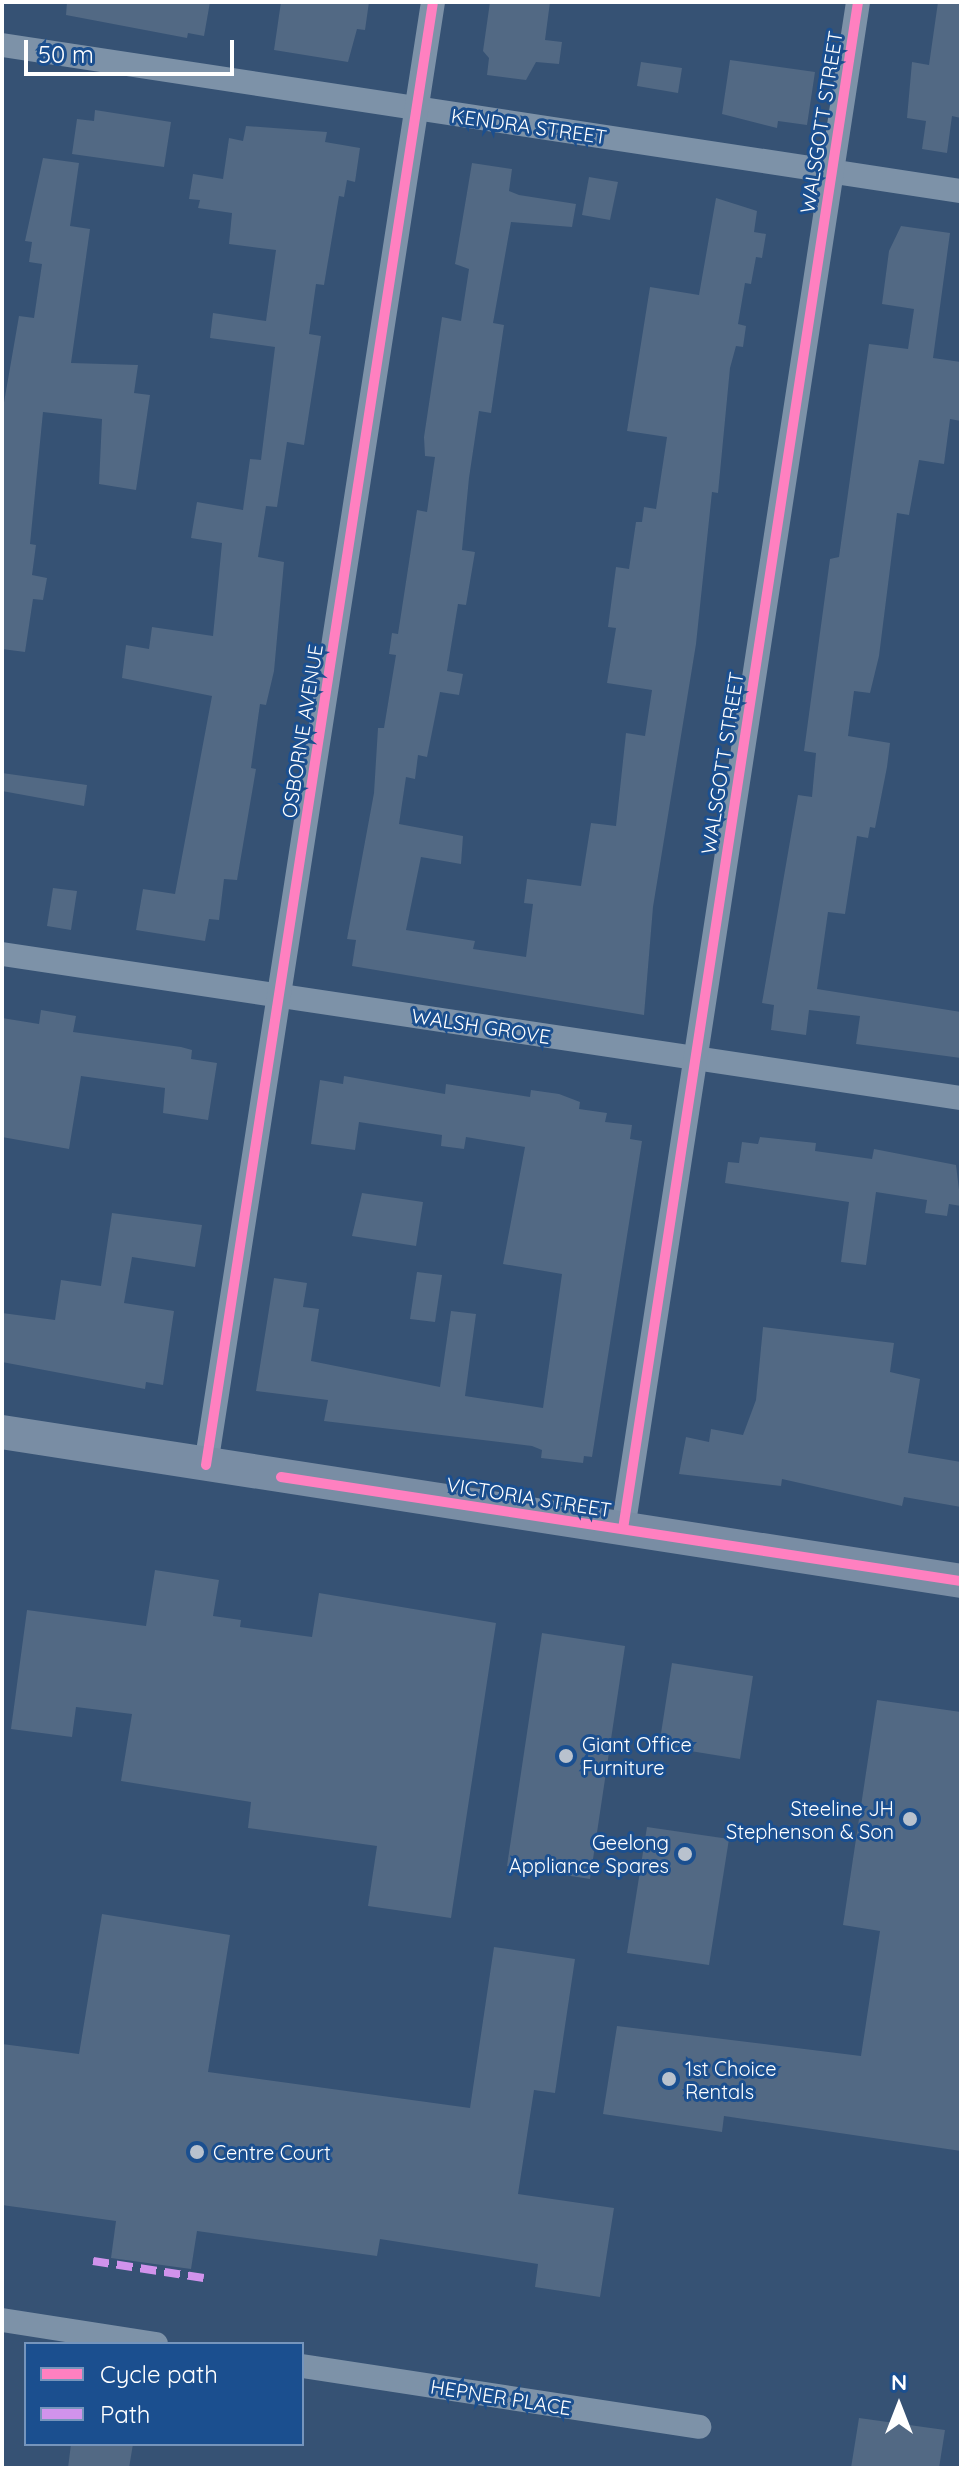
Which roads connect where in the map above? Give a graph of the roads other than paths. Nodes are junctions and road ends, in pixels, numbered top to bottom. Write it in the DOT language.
graph roads {
  1 [pos="433,2"];
  2 [pos="858,2"];
  3 [pos="2,45"];
  4 [pos="417,110"];
  5 [pos="832,172"];
  6 [pos="961,191"];
  7 [pos="2,954"];
  8 [pos="280,995"];
  9 [pos="695,1059"];
  10 [pos="961,1098"];
  11 [pos="2,1432"];
  12 [pos="206,1465"];
  13 [pos="623,1529"];
  14 [pos="961,1581"];
  15 [pos="2,2320"];
  16 [pos="143,2342"];
  17 [pos="304,2366"];
  18 [pos="699,2427"];
  1 -- 4 [label="street, OSBORNE AVENUE"];
  2 -- 5 [label="street, WALSGOTT STREET"];
  3 -- 4 [label="street, KENDRA STREET"];
  4 -- 5 [label="street, KENDRA STREET"];
  4 -- 8 [label="street, OSBORNE AVENUE"];
  5 -- 6 [label="street, KENDRA STREET"];
  5 -- 9 [label="street, WALSGOTT STREET"];
  7 -- 8 [label="street, WALSH GROVE"];
  8 -- 9 [label="street, WALSH GROVE"];
  8 -- 12 [label="street, OSBORNE AVENUE"];
  9 -- 10 [label="street, WALSH GROVE"];
  9 -- 13 [label="street, WALSGOTT STREET"];
  11 -- 12 [label="street, VICTORIA STREET"];
  12 -- 13 [label="street, VICTORIA STREET"];
  13 -- 14 [label="street, VICTORIA STREET"];
  15 -- 16 [label="street"];
  17 -- 18 [label="street, HEPNER PLACE"];
}
